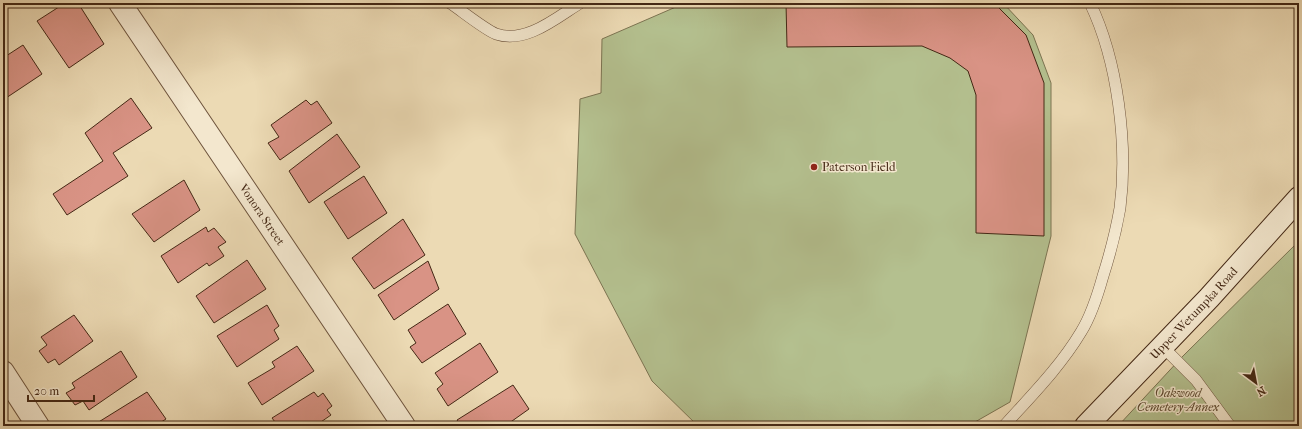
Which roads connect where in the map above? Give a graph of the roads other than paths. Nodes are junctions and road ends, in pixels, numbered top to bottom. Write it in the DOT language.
graph roads {
  1 [pos="120,3"];
  2 [pos="450,3"];
  3 [pos="580,3"];
  4 [pos="1090,3"];
  5 [pos="1299,198"];
  6 [pos="1163,346"];
  7 [pos="3,372"];
  8 [pos="38,426"];
  9 [pos="404,426"];
  10 [pos="1004,426"];
  11 [pos="1086,426"];
  12 [pos="1230,426"];
  1 -- 9 [label="street, Vonora Street"];
  2 -- 3 [label="lane"];
  4 -- 10 [label="lane"];
  5 -- 6 [label="street, Upper Wetumpka Road"];
  6 -- 11 [label="street, Upper Wetumpka Road"];
  6 -- 12 [label="lane"];
  7 -- 8 [label="street"];
}
